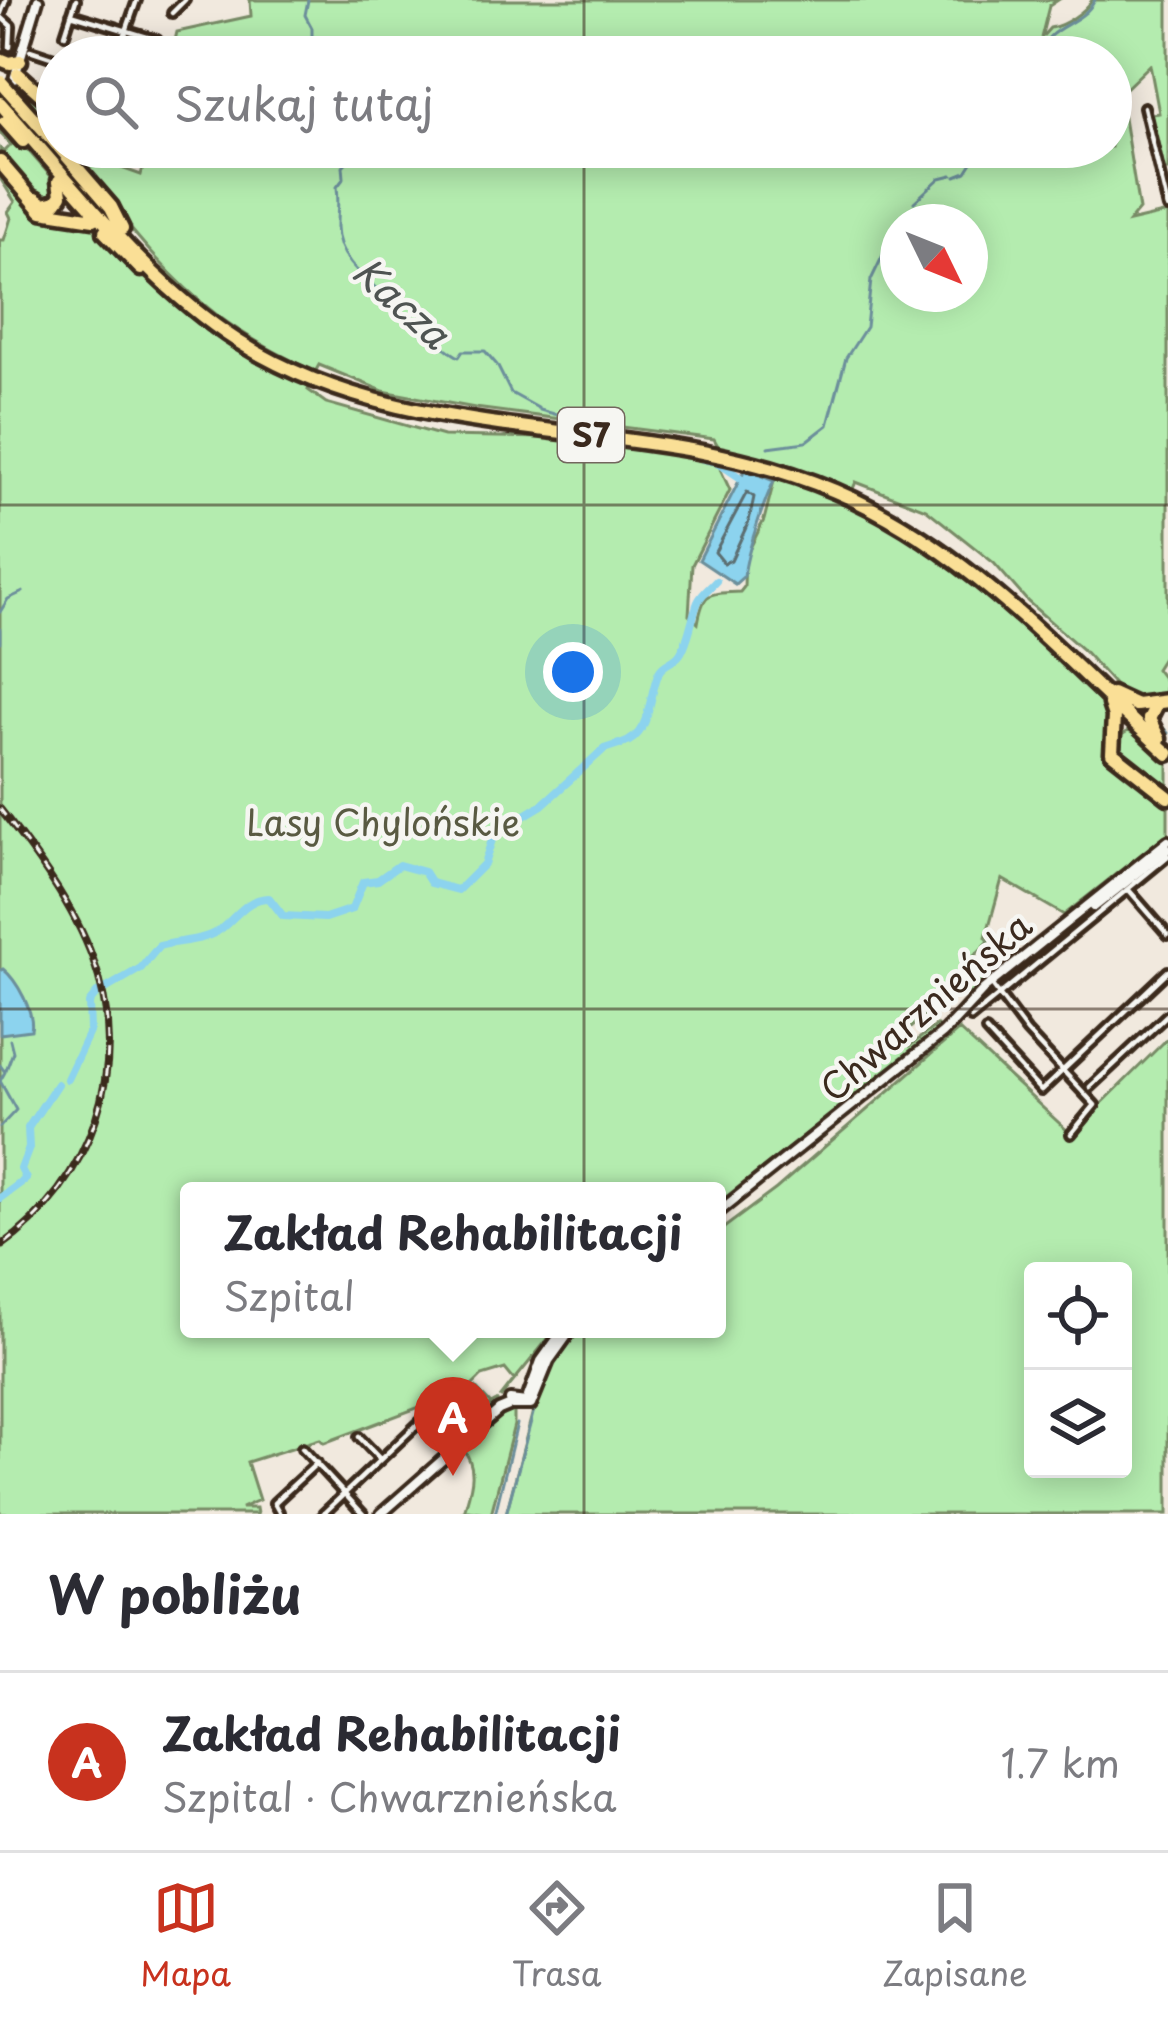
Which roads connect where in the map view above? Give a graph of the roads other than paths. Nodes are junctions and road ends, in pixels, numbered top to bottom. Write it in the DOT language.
graph roads {
  1 [pos="6,0"];
  2 [pos="38,0"];
  3 [pos="76,0"];
  4 [pos="137,0"];
  5 [pos="185,0"];
  6 [pos="172,13"];
  7 [pos="71,14"];
  8 [pos="0,16"];
  9 [pos="128,31"];
  10 [pos="65,34"];
  11 [pos="126,36"];
  12 [pos="144,36"];
  13 [pos="10,47"];
  14 [pos="23,56"];
  15 [pos="36,57"];
  16 [pos="0,59"];
  17 [pos="36,80"];
  18 [pos="0,82"];
  19 [pos="0,92"];
  20 [pos="1144,106"];
  21 [pos="6,109"];
  22 [pos="36,130"];
  23 [pos="36,140"];
  24 [pos="36,143"];
  25 [pos="36,151"];
  26 [pos="0,159"];
  27 [pos="49,168"];
  28 [pos="58,168"];
  29 [pos="63,168"];
  30 [pos="78,168"];
  31 [pos="58,181"];
  32 [pos="1168,208"];
  33 [pos="94,219"];
  34 [pos="122,230"];
  35 [pos="198,312"];
  36 [pos="1107,693"];
  37 [pos="1164,702"];
  38 [pos="1111,738"];
  39 [pos="1162,745"];
  40 [pos="1168,797"];
  41 [pos="1167,853"];
  42 [pos="1128,889"];
  43 [pos="1168,935"];
  44 [pos="1168,971"];
  45 [pos="994,988"];
  46 [pos="1168,1014"];
  47 [pos="971,1018"];
  48 [pos="986,1031"];
  49 [pos="1062,1071"];
  50 [pos="1087,1090"];
  51 [pos="1071,1134"];
  52 [pos="726,1209"];
  53 [pos="563,1338"];
  54 [pos="359,1438"];
  55 [pos="452,1447"];
  56 [pos="302,1448"];
  57 [pos="380,1460"];
  58 [pos="316,1463"];
  59 [pos="344,1492"];
  60 [pos="279,1512"];
  61 [pos="323,1514"];
  62 [pos="363,1514"];
  63 [pos="381,1514"];
  1 -- 8 [label="street"];
  2 -- 14 [label="main road"];
  3 -- 7 [label="street"];
  4 -- 9 [label="street"];
  5 -- 6 [label="street"];
  7 -- 9 [label="street"];
  7 -- 10 [label="street"];
  8 -- 13 [label="street"];
  9 -- 11 [label="street"];
  9 -- 12 [label="street"];
  14 -- 15 [label="street"];
  14 -- 16 [label="highway"];
  14 -- 17 [label="highway"];
  14 -- 21 [label="main road"];
  18 -- 21 [label="highway, S7, bridge"];
  19 -- 21 [label="highway, bridge"];
  20 -- 32 [label="street"];
  21 -- 22 [label="highway, S7"];
  21 -- 23 [label="highway"];
  21 -- 24 [label="highway, S7"];
  21 -- 25 [label="highway"];
  26 -- 31 [label="highway"];
  26 -- 33 [label="highway"];
  27 -- 31 [label="highway"];
  28 -- 35 [label="highway, S7"];
  29 -- 34 [label="highway"];
  30 -- 34 [label="highway, S7"];
  31 -- 33 [label="highway"];
  33 -- 35 [label="highway"];
  34 -- 36 [label="highway, S7"];
  35 -- 36 [label="highway, S7"];
  36 -- 37 [label="highway"];
  36 -- 38 [label="highway"];
  36 -- 39 [label="highway, S7"];
  37 -- 39 [label="highway"];
  38 -- 39 [label="highway"];
  38 -- 40 [label="highway"];
  41 -- 42 [label="street, Chwarznieńska"];
  41 -- 45 [label="main road, Chwarznieńska"];
  42 -- 43 [label="street"];
  42 -- 45 [label="street, Chwarznieńska"];
  44 -- 49 [label="street"];
  45 -- 47 [label="street, Chwarznieńska"];
  45 -- 49 [label="street"];
  45 -- 52 [label="main road, Chwarznieńska"];
  46 -- 50 [label="street"];
  48 -- 49 [label="street"];
  49 -- 50 [label="street"];
  50 -- 51 [label="street"];
  53 -- 55 [label="main road"];
  54 -- 57 [label="street"];
  55 -- 57 [label="street"];
  55 -- 63 [label="main road"];
  56 -- 58 [label="street"];
  57 -- 59 [label="street"];
  58 -- 59 [label="street"];
  58 -- 60 [label="street"];
  59 -- 61 [label="street"];
  59 -- 62 [label="street"];
}
